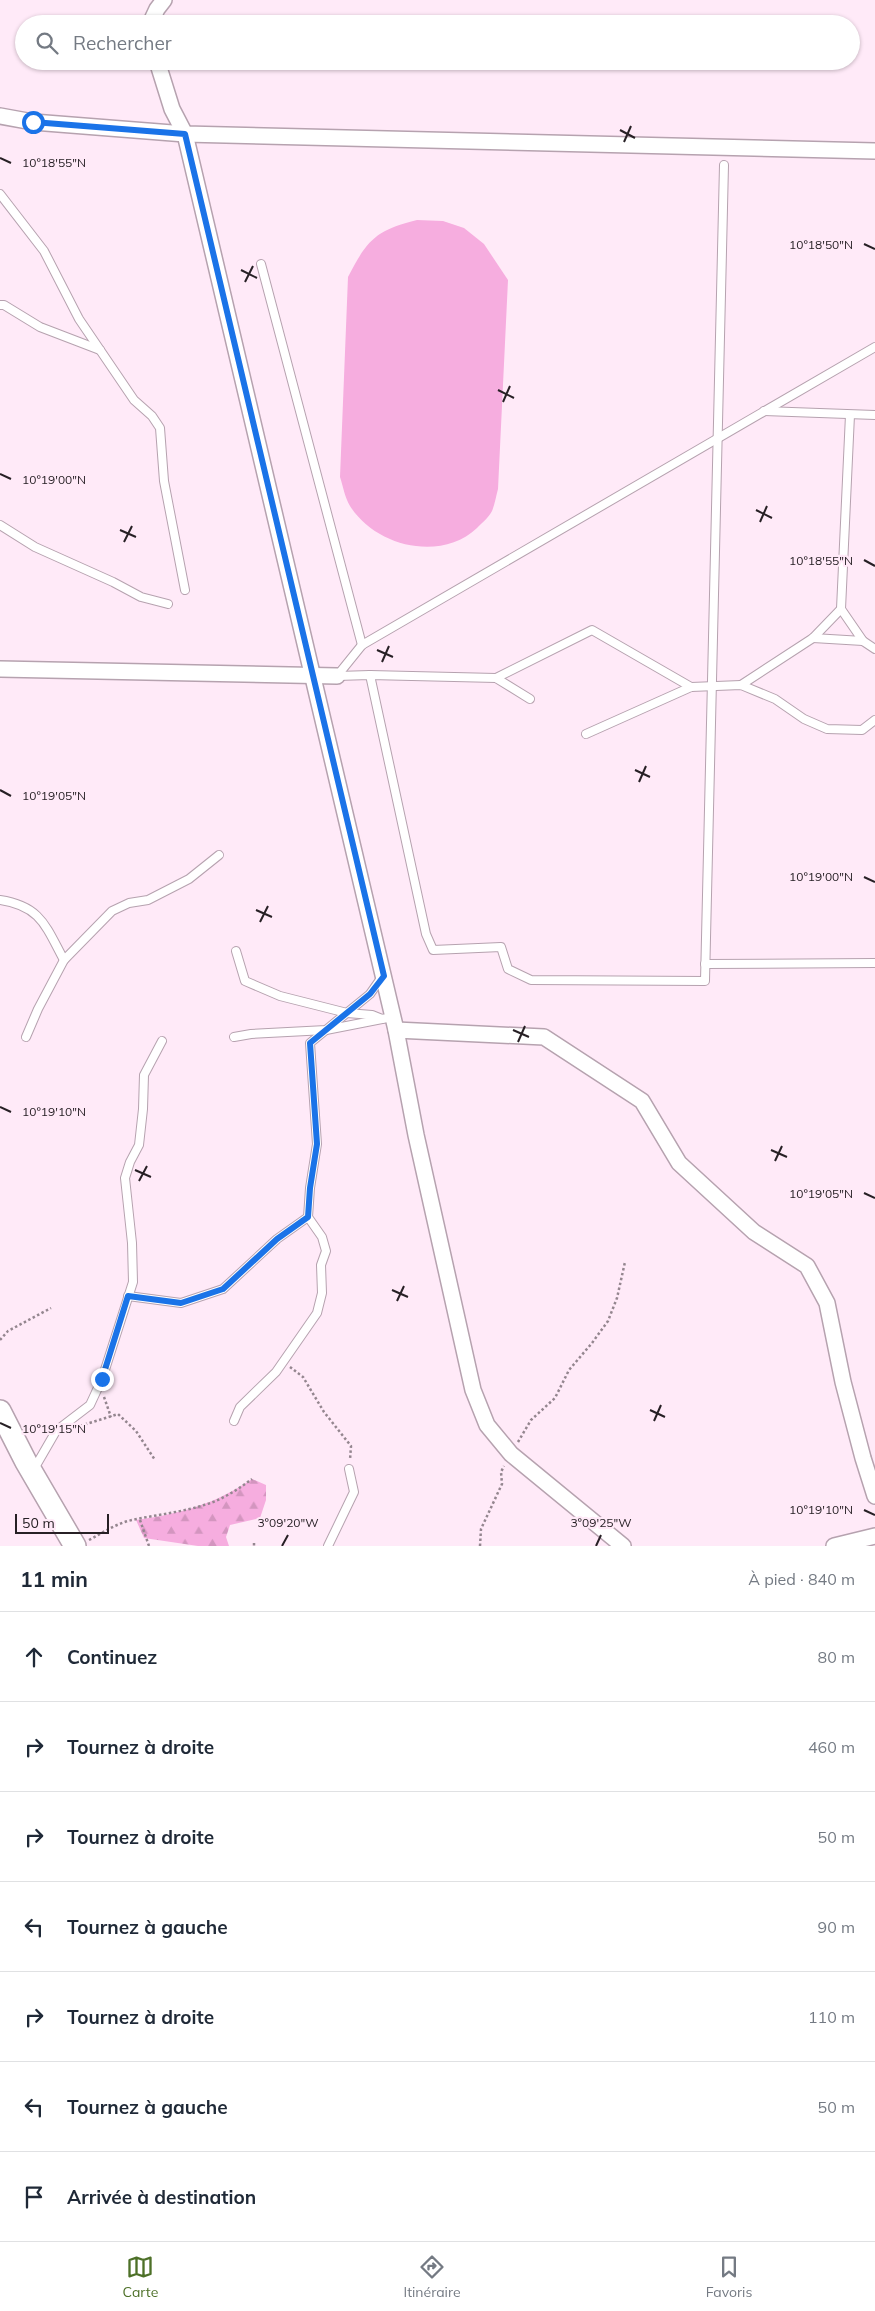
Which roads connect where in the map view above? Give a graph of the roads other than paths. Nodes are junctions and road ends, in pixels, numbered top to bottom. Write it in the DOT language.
graph roads {
  1 [pos="164,0"];
  2 [pos="155,15"];
  3 [pos="160,70"];
  4 [pos="0,116"];
  5 [pos="185,134"];
  6 [pos="875,150"];
  7 [pos="724,165"];
  8 [pos="0,194"];
  9 [pos="261,264"];
  10 [pos="0,305"];
  11 [pos="875,346"];
  12 [pos="100,350"];
  13 [pos="764,411"];
  14 [pos="850,415"];
  15 [pos="875,415"];
  16 [pos="717,438"];
  17 [pos="0,524"];
  18 [pos="185,590"];
  19 [pos="168,604"];
  20 [pos="841,609"];
  21 [pos="813,638"];
  22 [pos="862,641"];
  23 [pos="362,645"];
  24 [pos="875,649"];
  25 [pos="0,669"];
  26 [pos="370,674"];
  27 [pos="314,675"];
  28 [pos="337,676"];
  29 [pos="496,678"];
  30 [pos="741,685"];
  31 [pos="691,687"];
  32 [pos="711,687"];
  33 [pos="530,699"];
  34 [pos="875,720"];
  35 [pos="586,734"];
  36 [pos="219,855"];
  37 [pos="0,900"];
  38 [pos="236,951"];
  39 [pos="64,960"];
  40 [pos="875,963"];
  41 [pos="705,964"];
  42 [pos="384,976"];
  43 [pos="347,1013"];
  44 [pos="391,1022"];
  45 [pos="326,1030"];
  46 [pos="26,1037"];
  47 [pos="234,1037"];
  48 [pos="162,1040"];
  49 [pos="308,1217"];
  50 [pos="128,1296"];
  51 [pos="0,1412"];
  52 [pos="234,1421"];
  53 [pos="349,1469"];
  54 [pos="32,1473"];
  55 [pos="875,1496"];
  56 [pos="875,1536"];
  57 [pos="81,1544"];
  58 [pos="328,1546"];
  59 [pos="623,1546"];
  60 [pos="834,1546"];
  1 -- 2 [label="street"];
  3 -- 5 [label="street"];
  4 -- 5 [label="street"];
  5 -- 6 [label="street"];
  5 -- 27 [label="street"];
  7 -- 16 [label="lane"];
  8 -- 12 [label="lane"];
  9 -- 23 [label="lane"];
  10 -- 12 [label="lane"];
  11 -- 13 [label="lane"];
  12 -- 18 [label="lane"];
  13 -- 14 [label="lane"];
  13 -- 16 [label="lane"];
  14 -- 15 [label="lane"];
  14 -- 20 [label="lane"];
  16 -- 23 [label="lane"];
  16 -- 32 [label="lane"];
  17 -- 19 [label="lane"];
  20 -- 21 [label="lane"];
  20 -- 22 [label="lane"];
  21 -- 22 [label="lane"];
  21 -- 30 [label="lane"];
  22 -- 24 [label="lane"];
  23 -- 28 [label="lane"];
  25 -- 27 [label="street"];
  26 -- 28 [label="lane"];
  26 -- 29 [label="lane"];
  26 -- 41 [label="lane"];
  27 -- 28 [label="street"];
  27 -- 42 [label="street"];
  29 -- 31 [label="lane"];
  29 -- 33 [label="lane"];
  30 -- 32 [label="lane"];
  30 -- 34 [label="lane"];
  31 -- 32 [label="lane"];
  31 -- 35 [label="lane"];
  32 -- 41 [label="lane"];
  36 -- 39 [label="lane"];
  37 -- 39 [label="lane"];
  38 -- 43 [label="lane"];
  39 -- 46 [label="lane"];
  40 -- 41 [label="lane"];
  42 -- 43 [label="lane"];
  42 -- 44 [label="street"];
  43 -- 44 [label="lane"];
  43 -- 45 [label="lane"];
  44 -- 45 [label="lane"];
  44 -- 55 [label="street"];
  44 -- 59 [label="street"];
  45 -- 47 [label="lane"];
  45 -- 49 [label="lane"];
  48 -- 50 [label="lane"];
  49 -- 50 [label="lane"];
  49 -- 52 [label="lane"];
  50 -- 54 [label="lane"];
  51 -- 54 [label="main road"];
  53 -- 58 [label="lane"];
  54 -- 57 [label="main road"];
  56 -- 60 [label="street"];
}
